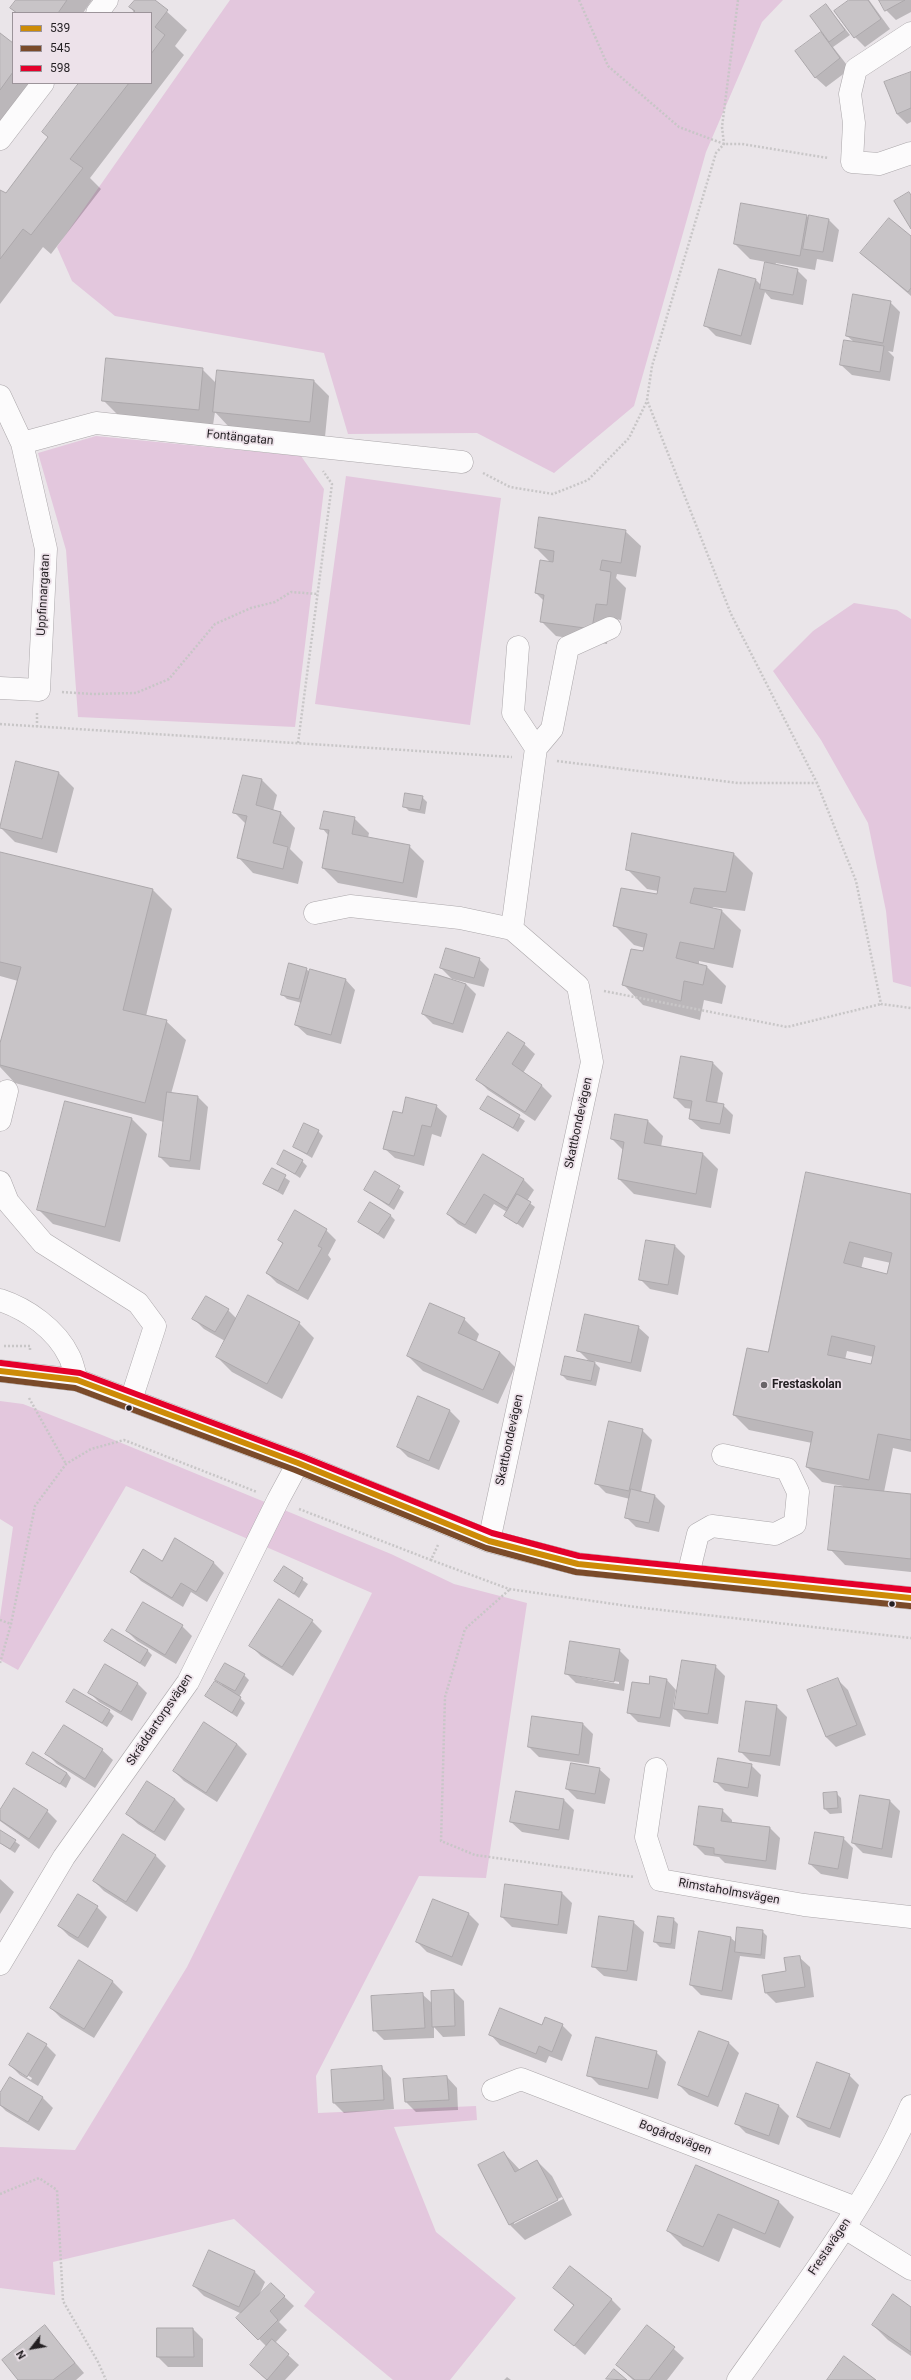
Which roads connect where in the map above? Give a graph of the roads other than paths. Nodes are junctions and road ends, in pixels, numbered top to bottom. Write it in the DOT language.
graph roads {
  1 [pos="107,0"];
  2 [pos="98,12"];
  3 [pos="911,33"];
  4 [pos="42,84"];
  5 [pos="0,139"];
  6 [pos="911,153"];
  7 [pos="0,396"];
  8 [pos="22,443"];
  9 [pos="462,462"];
  10 [pos="610,628"];
  11 [pos="518,647"];
  12 [pos="0,688"];
  13 [pos="536,748"];
  14 [pos="315,913"];
  15 [pos="512,929"];
  16 [pos="8,1090"];
  17 [pos="0,1120"];
  18 [pos="0,1182"];
  19 [pos="0,1300"];
  20 [pos="0,1371"];
  21 [pos="77,1380"];
  22 [pos="131,1400"];
  23 [pos="723,1455"];
  24 [pos="298,1463"];
  25 [pos="489,1541"];
  26 [pos="688,1575"];
  27 [pos="911,1598"];
  28 [pos="656,1768"];
  29 [pos="911,1917"];
  30 [pos="0,1964"];
  31 [pos="493,2090"];
  32 [pos="911,2106"];
  33 [pos="856,2208"];
  34 [pos="845,2228"];
  35 [pos="911,2269"];
  36 [pos="738,2380"];
  1 -- 2 [label="street"];
  3 -- 6 [label="street"];
  4 -- 5 [label="street"];
  7 -- 8 [label="street, Uppfinnargatan"];
  8 -- 9 [label="street, Fontängatan"];
  8 -- 12 [label="street, Uppfinnargatan"];
  10 -- 13 [label="street"];
  11 -- 13 [label="street"];
  13 -- 15 [label="street"];
  14 -- 15 [label="street"];
  15 -- 25 [label="street, Skattbondevägen"];
  16 -- 17 [label="street"];
  18 -- 22 [label="street"];
  19 -- 21 [label="street"];
  20 -- 21 [label="street"];
  21 -- 22 [label="street"];
  22 -- 24 [label="street"];
  23 -- 26 [label="street"];
  24 -- 25 [label="street"];
  24 -- 30 [label="street, Skräddartorpsvägen"];
  25 -- 26 [label="street"];
  26 -- 27 [label="street"];
  28 -- 29 [label="street, Rimstaholmsvägen"];
  31 -- 33 [label="street, Bogårdsvägen"];
  32 -- 33 [label="street, Frestavägen"];
  33 -- 34 [label="street, Frestavägen"];
  34 -- 35 [label="street"];
  34 -- 36 [label="street, Frestavägen"];
}
